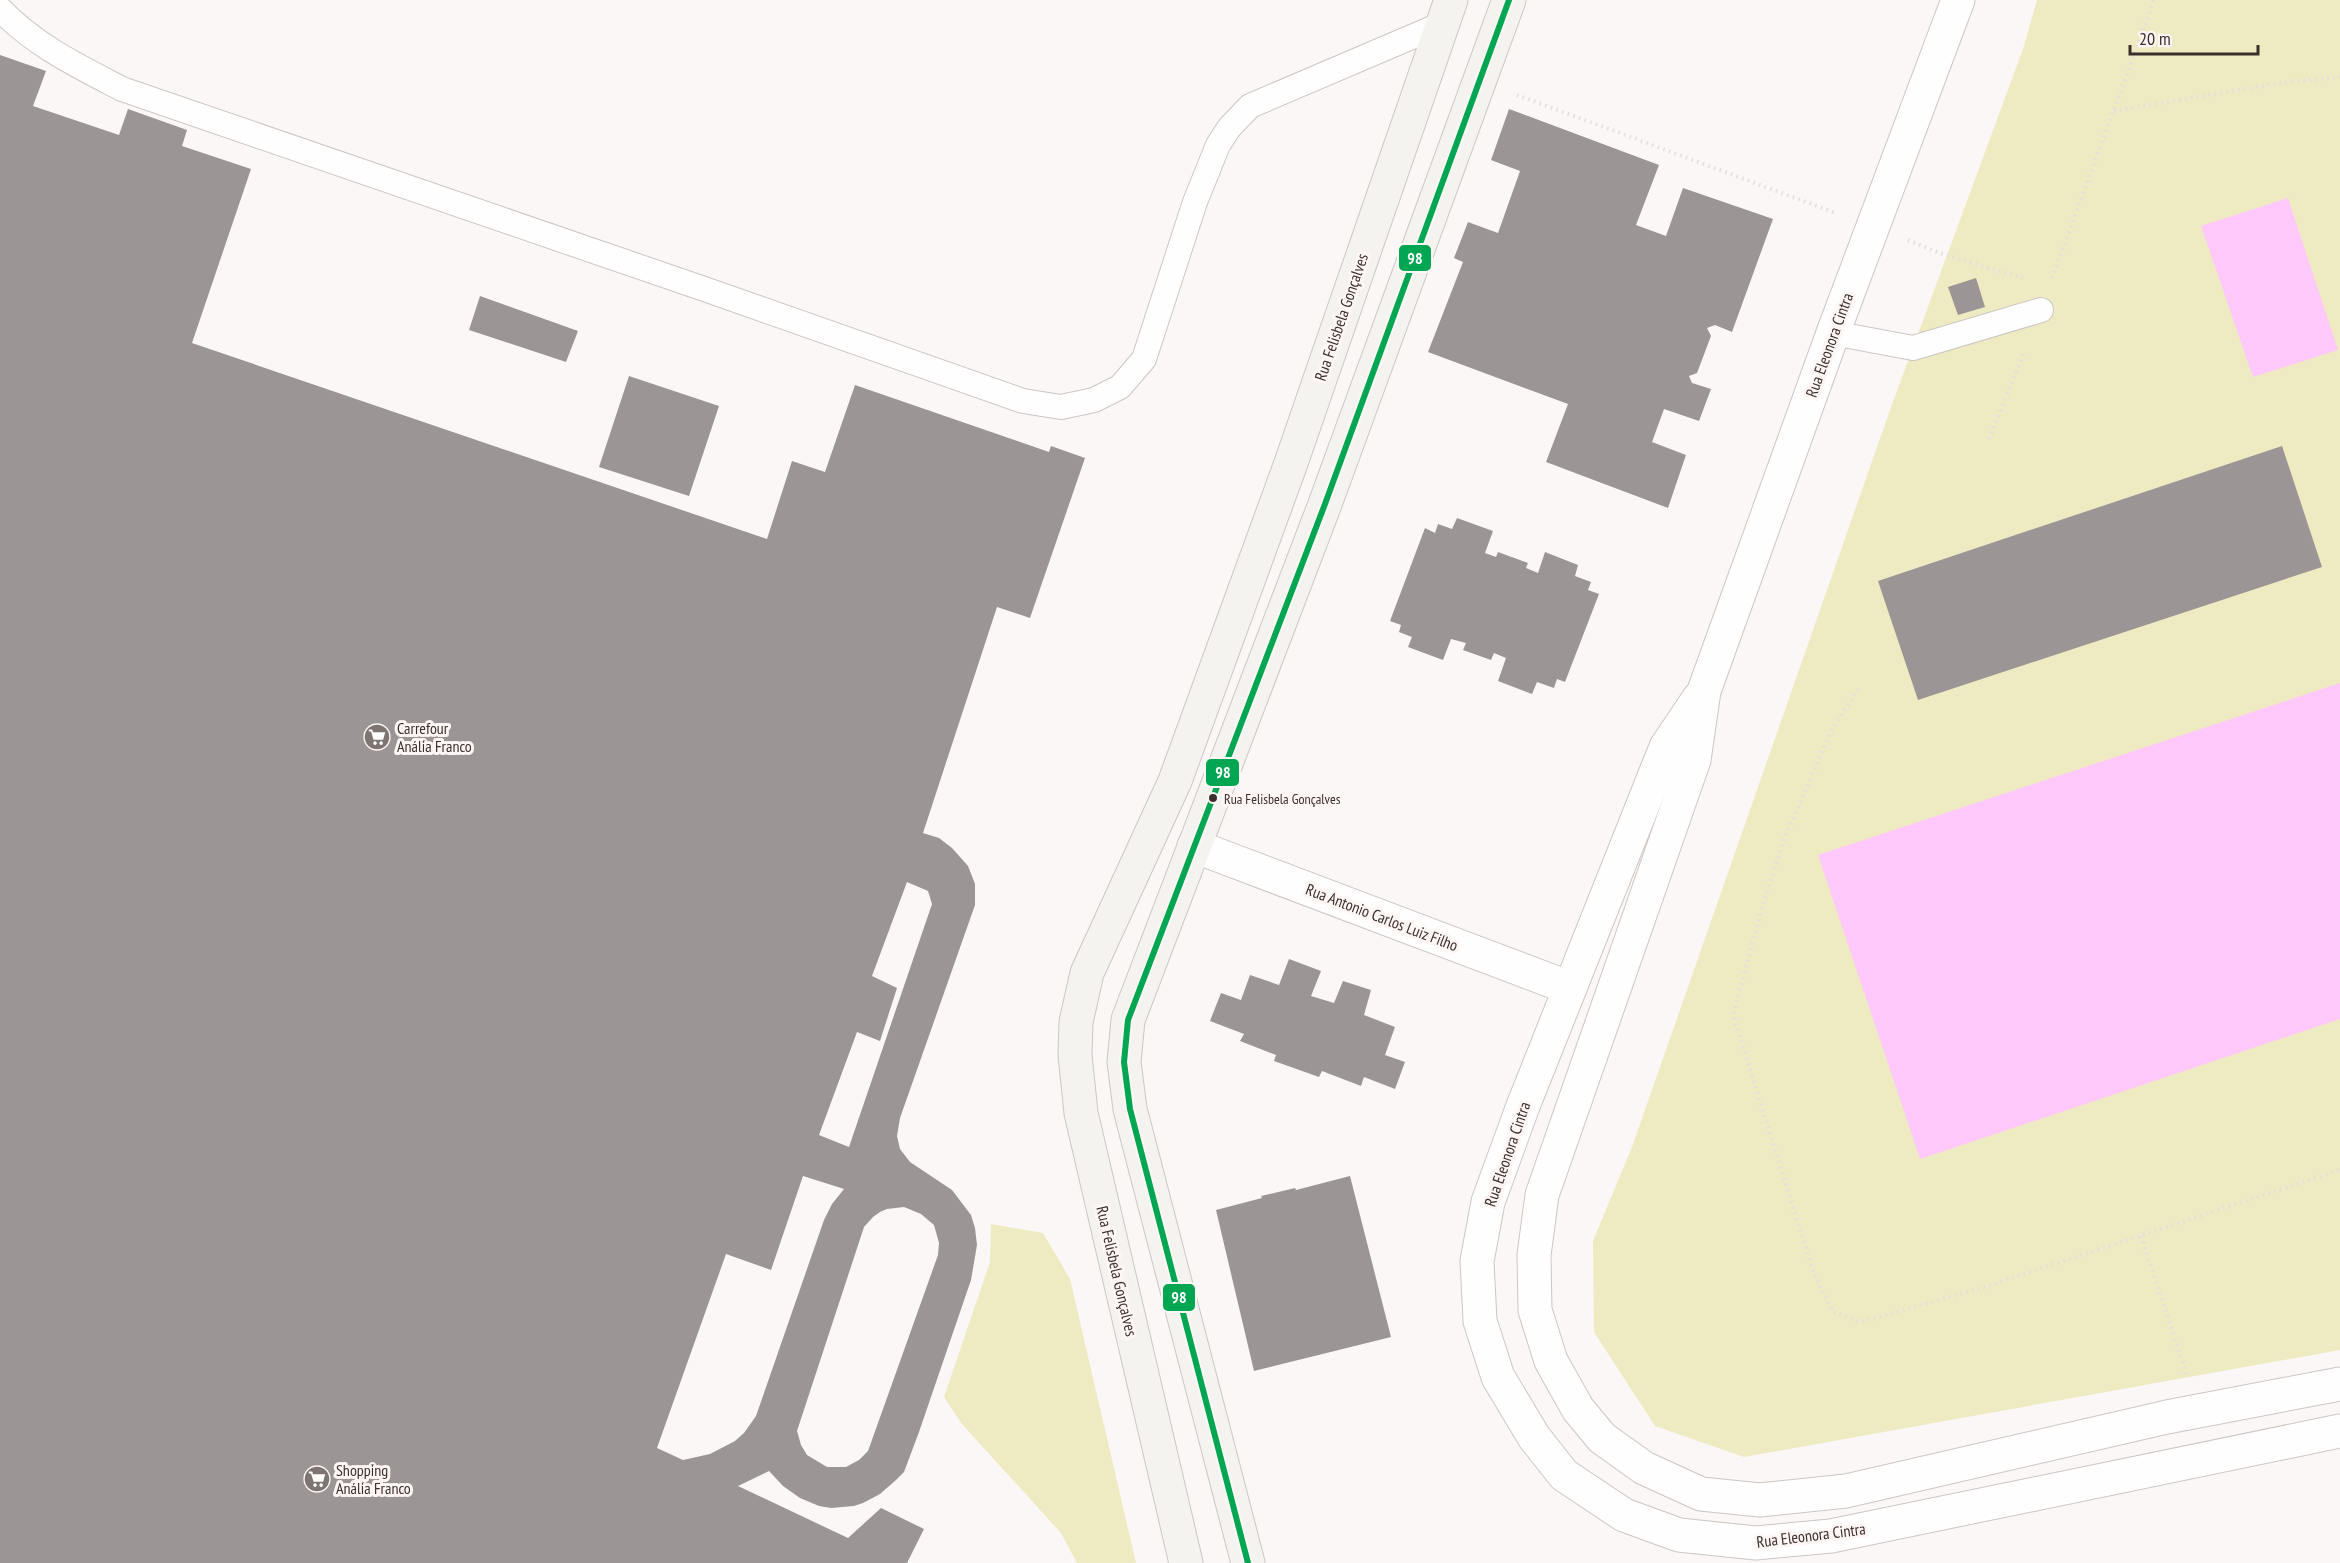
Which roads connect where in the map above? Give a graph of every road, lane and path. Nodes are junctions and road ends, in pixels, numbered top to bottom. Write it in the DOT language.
graph roads {
  1 [pos="1509,0"];
  2 [pos="1958,0"];
  3 [pos="2154,0"];
  4 [pos="0,9"];
  5 [pos="1447,12"];
  6 [pos="2340,77"];
  7 [pos="1479,81"];
  8 [pos="2113,111"];
  9 [pos="1873,226"];
  10 [pos="2049,286"];
  11 [pos="2041,310"];
  12 [pos="1833,333"];
  13 [pos="1989,439"];
  14 [pos="1858,689"];
  15 [pos="1704,692"];
  16 [pos="1194,846"];
  17 [pos="1570,988"];
  18 [pos="2340,1170"];
  19 [pos="2141,1236"];
  20 [pos="2340,1384"];
  21 [pos="2199,1411"];
  22 [pos="2340,1431"];
  23 [pos="1186,1563"];
  24 [pos="1248,1563"];
  1 -- 7 [label="street"];
  2 -- 9 [label="street, Rua Eleonora Cintra"];
  3 -- 8 [label="path"];
  4 -- 5 [label="lane"];
  5 -- 23 [label="street, Rua Felisbela Gonçalves"];
  6 -- 8 [label="path"];
  7 -- 9 [label="path"];
  7 -- 16 [label="street"];
  8 -- 10 [label="path"];
  9 -- 10 [label="path"];
  9 -- 12 [label="street, Rua Eleonora Cintra"];
  10 -- 11 [label="path"];
  11 -- 12 [label="lane"];
  11 -- 13 [label="path"];
  12 -- 15 [label="street, Rua Eleonora Cintra"];
  14 -- 19 [label="path"];
  15 -- 17 [label="street, Rua Eleonora Cintra"];
  15 -- 21 [label="street, Rua Eleonora Cintra"];
  16 -- 17 [label="street, Rua Antonio Carlos Luiz Filho"];
  16 -- 24 [label="street"];
  17 -- 22 [label="street, Rua Eleonora Cintra"];
  18 -- 19 [label="path"];
  19 -- 21 [label="path"];
  20 -- 21 [label="street, Rua Eleonora Cintra"];
}
